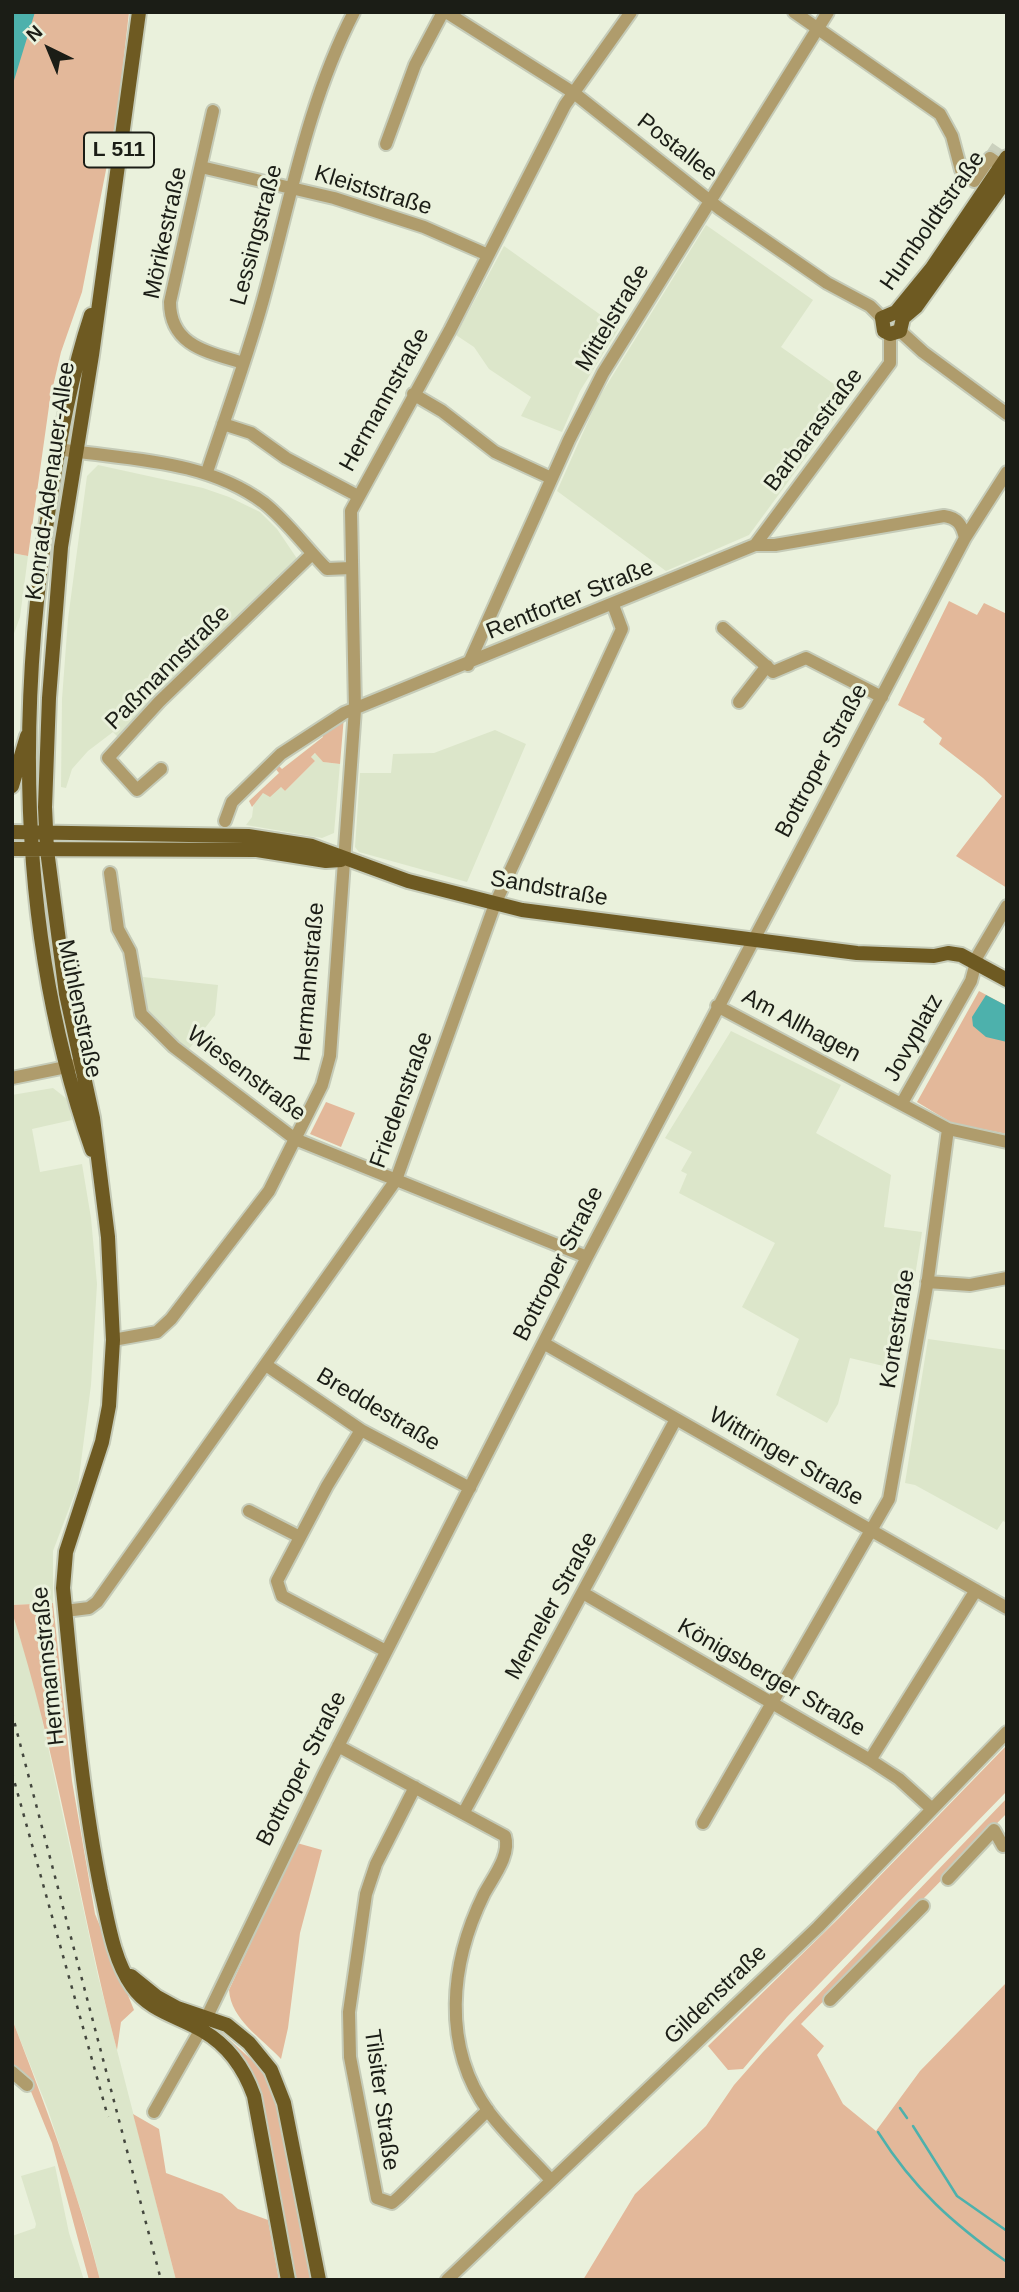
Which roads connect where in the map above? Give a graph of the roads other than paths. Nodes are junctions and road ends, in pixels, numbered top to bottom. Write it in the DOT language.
graph roads {
  1 [pos="139,12"];
  2 [pos="354,12"];
  3 [pos="445,12"];
  4 [pos="631,12"];
  5 [pos="794,12"];
  6 [pos="828,12"];
  7 [pos="817,29"];
  8 [pos="574,93"];
  9 [pos="213,111"];
  10 [pos="386,144"];
  11 [pos="1005,164"];
  12 [pos="201,167"];
  13 [pos="1007,179"];
  14 [pos="291,189"];
  15 [pos="710,201"];
  16 [pos="488,255"];
  17 [pos="101,288"];
  18 [pos="894,323"];
  19 [pos="243,363"];
  20 [pos="413,394"];
  21 [pos="1007,414"];
  22 [pos="223,424"];
  23 [pos="58,449"];
  24 [pos="76,452"];
  25 [pos="207,472"];
  26 [pos="1007,472"];
  27 [pos="551,478"];
  28 [pos="358,496"];
  29 [pos="965,538"];
  30 [pos="755,545"];
  31 [pos="313,554"];
  32 [pos="351,568"];
  33 [pos="613,605"];
  34 [pos="723,628"];
  35 [pos="468,665"];
  36 [pos="767,666"];
  37 [pos="883,697"];
  38 [pos="739,702"];
  39 [pos="355,709"];
  40 [pos="30,728"];
  41 [pos="161,769"];
  42 [pos="12,786"];
  43 [pos="225,821"];
  44 [pos="12,832"];
  45 [pos="30,832"];
  46 [pos="46,833"];
  47 [pos="12,849"];
  48 [pos="31,850"];
  49 [pos="47,850"];
  50 [pos="343,859"];
  51 [pos="110,873"];
  52 [pos="495,904"];
  53 [pos="1007,906"];
  54 [pos="753,939"];
  55 [pos="975,968"];
  56 [pos="1007,980"];
  57 [pos="1007,990"];
  58 [pos="717,1006"];
  59 [pos="83,1063"];
  60 [pos="68,1067"];
  61 [pos="12,1078"];
  62 [pos="902,1103"];
  63 [pos="948,1129"];
  64 [pos="295,1139"];
  65 [pos="1007,1142"];
  66 [pos="100,1174"];
  67 [pos="396,1181"];
  68 [pos="587,1257"];
  69 [pos="1007,1278"];
  70 [pos="927,1282"];
  71 [pos="113,1340"];
  72 [pos="545,1344"];
  73 [pos="266,1365"];
  74 [pos="676,1419"];
  75 [pos="361,1430"];
  76 [pos="470,1488"];
  77 [pos="249,1511"];
  78 [pos="873,1531"];
  79 [pos="300,1537"];
  80 [pos="976,1590"];
  81 [pos="583,1593"];
  82 [pos="1007,1608"];
  83 [pos="65,1611"];
  84 [pos="386,1651"];
  85 [pos="773,1703"];
  86 [pos="1007,1732"];
  87 [pos="338,1746"];
  88 [pos="870,1760"];
  89 [pos="415,1787"];
  90 [pos="932,1809"];
  91 [pos="464,1812"];
  92 [pos="703,1823"];
  93 [pos="1003,1846"];
  94 [pos="948,1880"];
  95 [pos="923,1906"];
  96 [pos="830,2000"];
  97 [pos="204,2023"];
  98 [pos="12,2072"];
  99 [pos="27,2085"];
  100 [pos="488,2110"];
  101 [pos="154,2112"];
  102 [pos="550,2179"];
  103 [pos="288,2280"];
  104 [pos="318,2280"];
  105 [pos="447,2280"];
  1 -- 17 [label="main road, Konrad-Adenauer-Allee / L 511"];
  2 -- 14 [label="street, Lessingstraße"];
  3 -- 8 [label="street, Postallee"];
  3 -- 10 [label="street, Postallee"];
  4 -- 8 [label="street, Hermannstraße"];
  5 -- 7 [label="street"];
  6 -- 7 [label="street, Mittelstraße"];
  7 -- 11 [label="street"];
  7 -- 15 [label="street, Mittelstraße"];
  8 -- 15 [label="street, Postallee"];
  8 -- 16 [label="street, Hermannstraße"];
  9 -- 12 [label="street, Mörikestraße"];
  11 -- 18 [label="main road, Humboldtstraße"];
  12 -- 14 [label="street, Kleiststraße"];
  12 -- 19 [label="street, Mörikestraße"];
  13 -- 18 [label="main road, Humboldtstraße"];
  14 -- 16 [label="street, Kleiststraße"];
  14 -- 19 [label="street, Lessingstraße"];
  15 -- 18 [label="street, Postallee"];
  15 -- 27 [label="street, Mittelstraße"];
  16 -- 20 [label="street, Hermannstraße"];
  17 -- 23 [label="main road, Konrad-Adenauer-Allee / L 511"];
  17 -- 24 [label="main road, Konrad-Adenauer-Allee / L 511"];
  18 -- 21 [label="street, Postallee"];
  18 -- 30 [label="street, Barbarastraße"];
  19 -- 22 [label="street, Lessingstraße"];
  20 -- 27 [label="street"];
  20 -- 28 [label="street, Hermannstraße"];
  22 -- 25 [label="street, Lessingstraße"];
  22 -- 28 [label="street"];
  23 -- 24 [label="street"];
  23 -- 40 [label="main road, Konrad-Adenauer-Allee / L 511"];
  24 -- 25 [label="street"];
  24 -- 46 [label="main road, Konrad-Adenauer-Allee / L 511"];
  25 -- 31 [label="street"];
  26 -- 29 [label="street, Bottroper Straße"];
  27 -- 35 [label="street, Mittelstraße"];
  28 -- 32 [label="street, Hermannstraße"];
  29 -- 30 [label="street, Rentforter Straße"];
  29 -- 37 [label="street, Bottroper Straße"];
  30 -- 33 [label="street, Rentforter Straße"];
  31 -- 32 [label="street"];
  31 -- 41 [label="street, Paßmannstraße"];
  32 -- 39 [label="street, Hermannstraße"];
  33 -- 35 [label="street, Rentforter Straße"];
  33 -- 52 [label="street, Friedenstraße"];
  34 -- 36 [label="street"];
  35 -- 39 [label="street, Rentforter Straße"];
  36 -- 37 [label="street"];
  36 -- 38 [label="street"];
  37 -- 54 [label="street, Bottroper Straße"];
  39 -- 43 [label="street, Rentforter Straße"];
  39 -- 50 [label="street, Hermannstraße"];
  40 -- 42 [label="main road, L 511"];
  40 -- 45 [label="main road, Konrad-Adenauer-Allee / L 511"];
  44 -- 45 [label="main road, Sandstraße"];
  45 -- 46 [label="main road, Sandstraße"];
  45 -- 48 [label="main road, Konrad-Adenauer-Allee / L 511"];
  46 -- 49 [label="main road, Konrad-Adenauer-Allee / L 511"];
  46 -- 50 [label="main road, Sandstraße"];
  47 -- 48 [label="main road, Sandstraße"];
  48 -- 49 [label="main road, Sandstraße"];
  48 -- 60 [label="main road, Mühlenstraße / L 511"];
  49 -- 50 [label="main road, Sandstraße"];
  49 -- 59 [label="main road, Mühlenstraße / L 511"];
  50 -- 52 [label="main road, Sandstraße"];
  50 -- 64 [label="street, Hermannstraße"];
  51 -- 64 [label="street, Wiesenstraße"];
  52 -- 54 [label="main road, Sandstraße"];
  52 -- 67 [label="street, Friedenstraße"];
  53 -- 55 [label="street, Jovyplatz"];
  54 -- 55 [label="main road, Sandstraße"];
  54 -- 58 [label="street, Bottroper Straße"];
  55 -- 56 [label="main road"];
  55 -- 57 [label="main road"];
  55 -- 62 [label="street, Jovyplatz"];
  58 -- 62 [label="street, Am Allhagen"];
  58 -- 68 [label="street, Bottroper Straße"];
  59 -- 60 [label="street"];
  59 -- 66 [label="main road, Mühlenstraße / L 511"];
  60 -- 61 [label="street"];
  60 -- 66 [label="main road, Mühlenstraße / L 511"];
  62 -- 63 [label="street, Jovyplatz"];
  63 -- 65 [label="street, Jovyplatz"];
  63 -- 70 [label="street, Kortestraße"];
  64 -- 67 [label="street, Wiesenstraße"];
  64 -- 71 [label="street, Hermannstraße"];
  66 -- 71 [label="main road, Mühlenstraße / L 511"];
  67 -- 68 [label="street, Wiesenstraße"];
  67 -- 73 [label="street, Friedenstraße"];
  68 -- 72 [label="street, Bottroper Straße"];
  69 -- 70 [label="street"];
  70 -- 78 [label="street, Kortestraße"];
  71 -- 83 [label="main road, Hermannstraße / L 511"];
  72 -- 74 [label="street, Wittringer Straße"];
  72 -- 76 [label="street, Bottroper Straße"];
  73 -- 75 [label="street, Breddestraße"];
  73 -- 83 [label="street, Friedenstraße"];
  74 -- 78 [label="street, Wittringer Straße"];
  74 -- 81 [label="street, Memeler Straße"];
  75 -- 76 [label="street, Breddestraße"];
  75 -- 79 [label="street"];
  76 -- 84 [label="street, Bottroper Straße"];
  77 -- 79 [label="street"];
  78 -- 80 [label="street, Wittringer Straße"];
  78 -- 85 [label="street, Kortestraße"];
  79 -- 84 [label="street"];
  80 -- 82 [label="street, Wittringer Straße"];
  80 -- 88 [label="street"];
  81 -- 85 [label="street, Königsberger Straße"];
  81 -- 91 [label="street, Memeler Straße"];
  83 -- 97 [label="main road, Hermannstraße / L 511"];
  84 -- 87 [label="street, Bottroper Straße"];
  85 -- 88 [label="street, Königsberger Straße"];
  85 -- 92 [label="street, Kortestraße"];
  86 -- 90 [label="street, Gildenstraße"];
  87 -- 89 [label="street"];
  87 -- 97 [label="street, Bottroper Straße"];
  88 -- 90 [label="street, Königsberger Straße"];
  89 -- 91 [label="street"];
  89 -- 100 [label="street, Tilsiter Straße"];
  90 -- 102 [label="street, Gildenstraße"];
  91 -- 100 [label="street"];
  93 -- 94 [label="street"];
  95 -- 96 [label="street"];
  97 -- 101 [label="street, Bottroper Straße"];
  97 -- 103 [label="main road, L 511"];
  97 -- 104 [label="main road, L 511"];
  98 -- 99 [label="street"];
  100 -- 102 [label="street"];
  102 -- 105 [label="street, Gildenstraße"];
}
